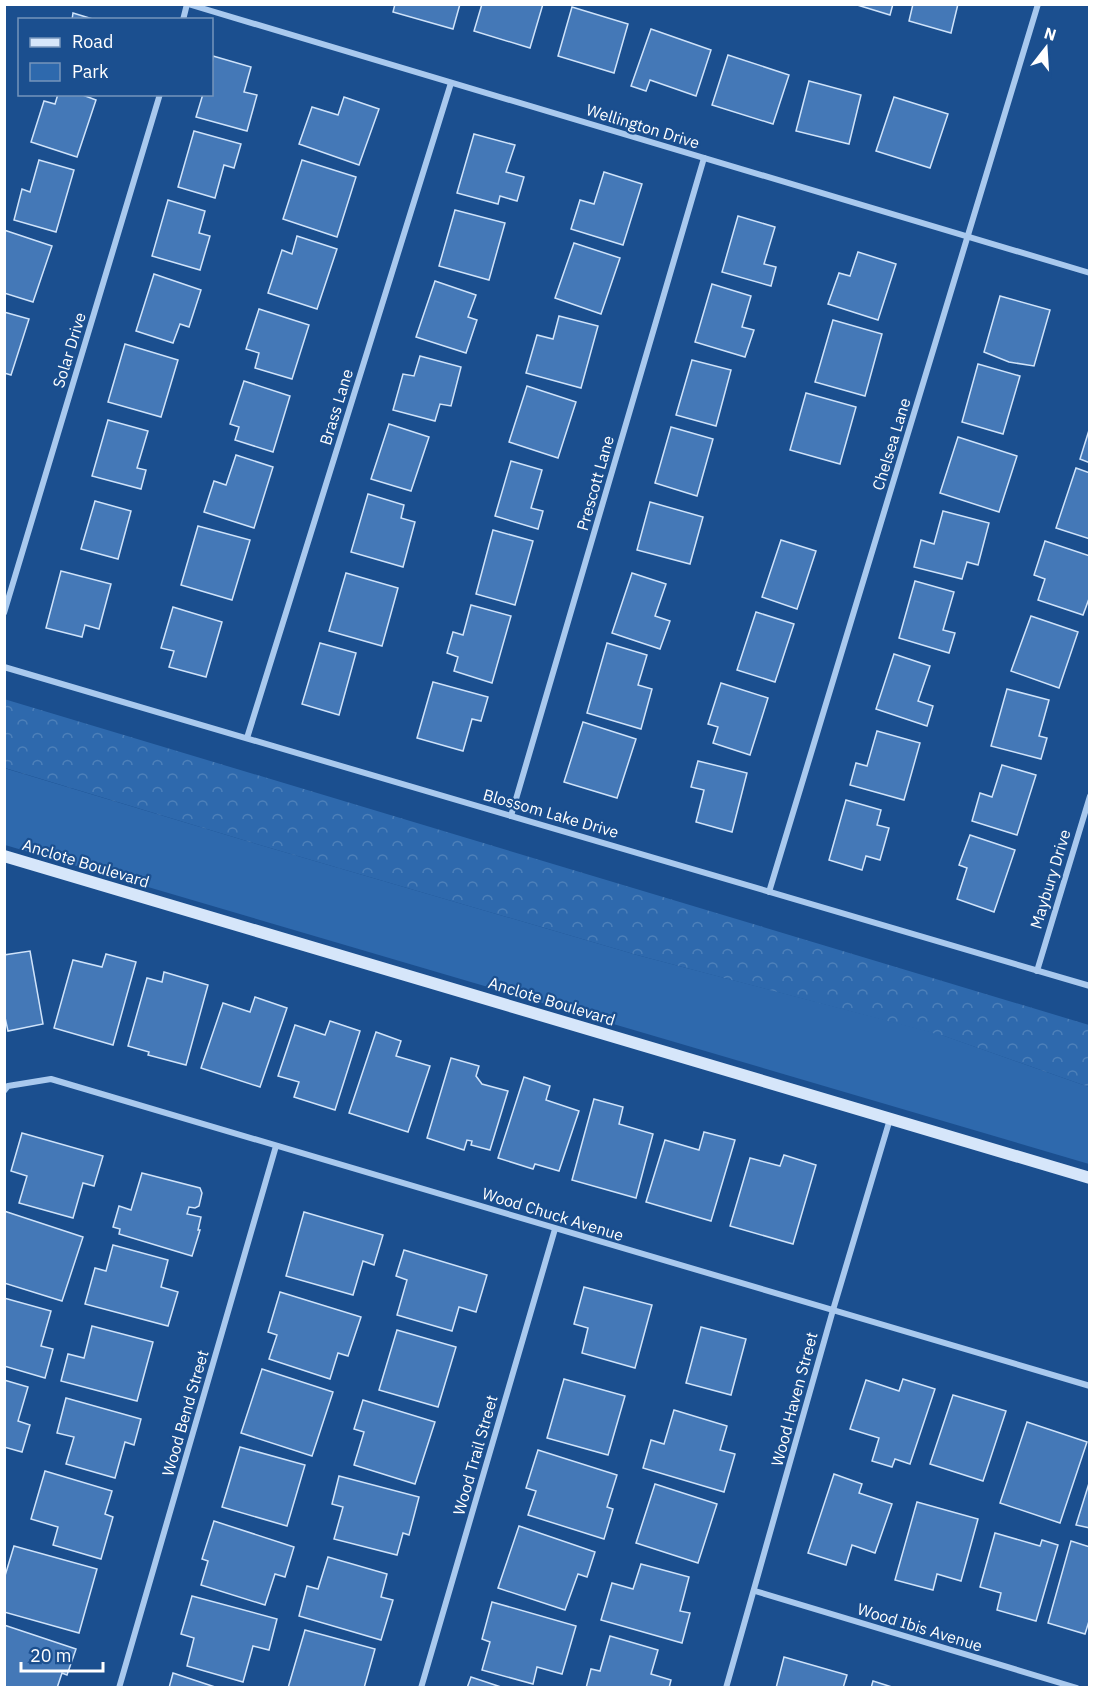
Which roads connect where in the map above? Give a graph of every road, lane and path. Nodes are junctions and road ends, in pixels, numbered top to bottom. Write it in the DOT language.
graph roads {
  1 [pos="188,4"];
  2 [pos="1038,4"];
  3 [pos="451,83"];
  4 [pos="159,96"];
  5 [pos="704,158"];
  6 [pos="968,237"];
  7 [pos="1089,273"];
  8 [pos="4,613"];
  9 [pos="4,667"];
  10 [pos="247,738"];
  11 [pos="1089,796"];
  12 [pos="511,816"];
  13 [pos="4,856"];
  14 [pos="769,891"];
  15 [pos="1037,971"];
  16 [pos="1089,986"];
  17 [pos="6,1088"];
  18 [pos="890,1119"];
  19 [pos="276,1146"];
  20 [pos="1089,1178"];
  21 [pos="555,1229"];
  22 [pos="833,1310"];
  23 [pos="1089,1386"];
  24 [pos="754,1592"];
  25 [pos="119,1688"];
  26 [pos="422,1688"];
  27 [pos="726,1688"];
  28 [pos="1077,1688"];
  1 -- 3 [label="street, Wellington Drive"];
  2 -- 6 [label="street, Chelsea Lane"];
  3 -- 5 [label="street, Wellington Drive"];
  3 -- 10 [label="street, Brass Lane"];
  4 -- 8 [label="street, Solar Drive"];
  5 -- 6 [label="street, Wellington Drive"];
  5 -- 12 [label="street, Prescott Lane"];
  6 -- 7 [label="street, Wellington Drive"];
  6 -- 14 [label="street, Chelsea Lane"];
  9 -- 10 [label="street, Blossom Lake Drive"];
  10 -- 12 [label="street, Blossom Lake Drive"];
  11 -- 15 [label="street, Maybury Drive"];
  12 -- 14 [label="street, Blossom Lake Drive"];
  13 -- 18 [label="street, Anclote Boulevard"];
  14 -- 15 [label="street, Blossom Lake Drive"];
  15 -- 16 [label="street, Blossom Lake Drive"];
  17 -- 19 [label="street, Wood Chuck Avenue"];
  18 -- 20 [label="street, Anclote Boulevard"];
  18 -- 22 [label="street, Wood Haven Street"];
  19 -- 21 [label="street, Wood Chuck Avenue"];
  19 -- 25 [label="street, Wood Bend Street"];
  21 -- 22 [label="street, Wood Chuck Avenue"];
  21 -- 26 [label="street, Wood Trail Street"];
  22 -- 23 [label="street, Wood Chuck Avenue"];
  22 -- 24 [label="street, Wood Haven Street"];
  24 -- 27 [label="street, Wood Haven Street"];
  24 -- 28 [label="street, Wood Ibis Avenue"];
}
